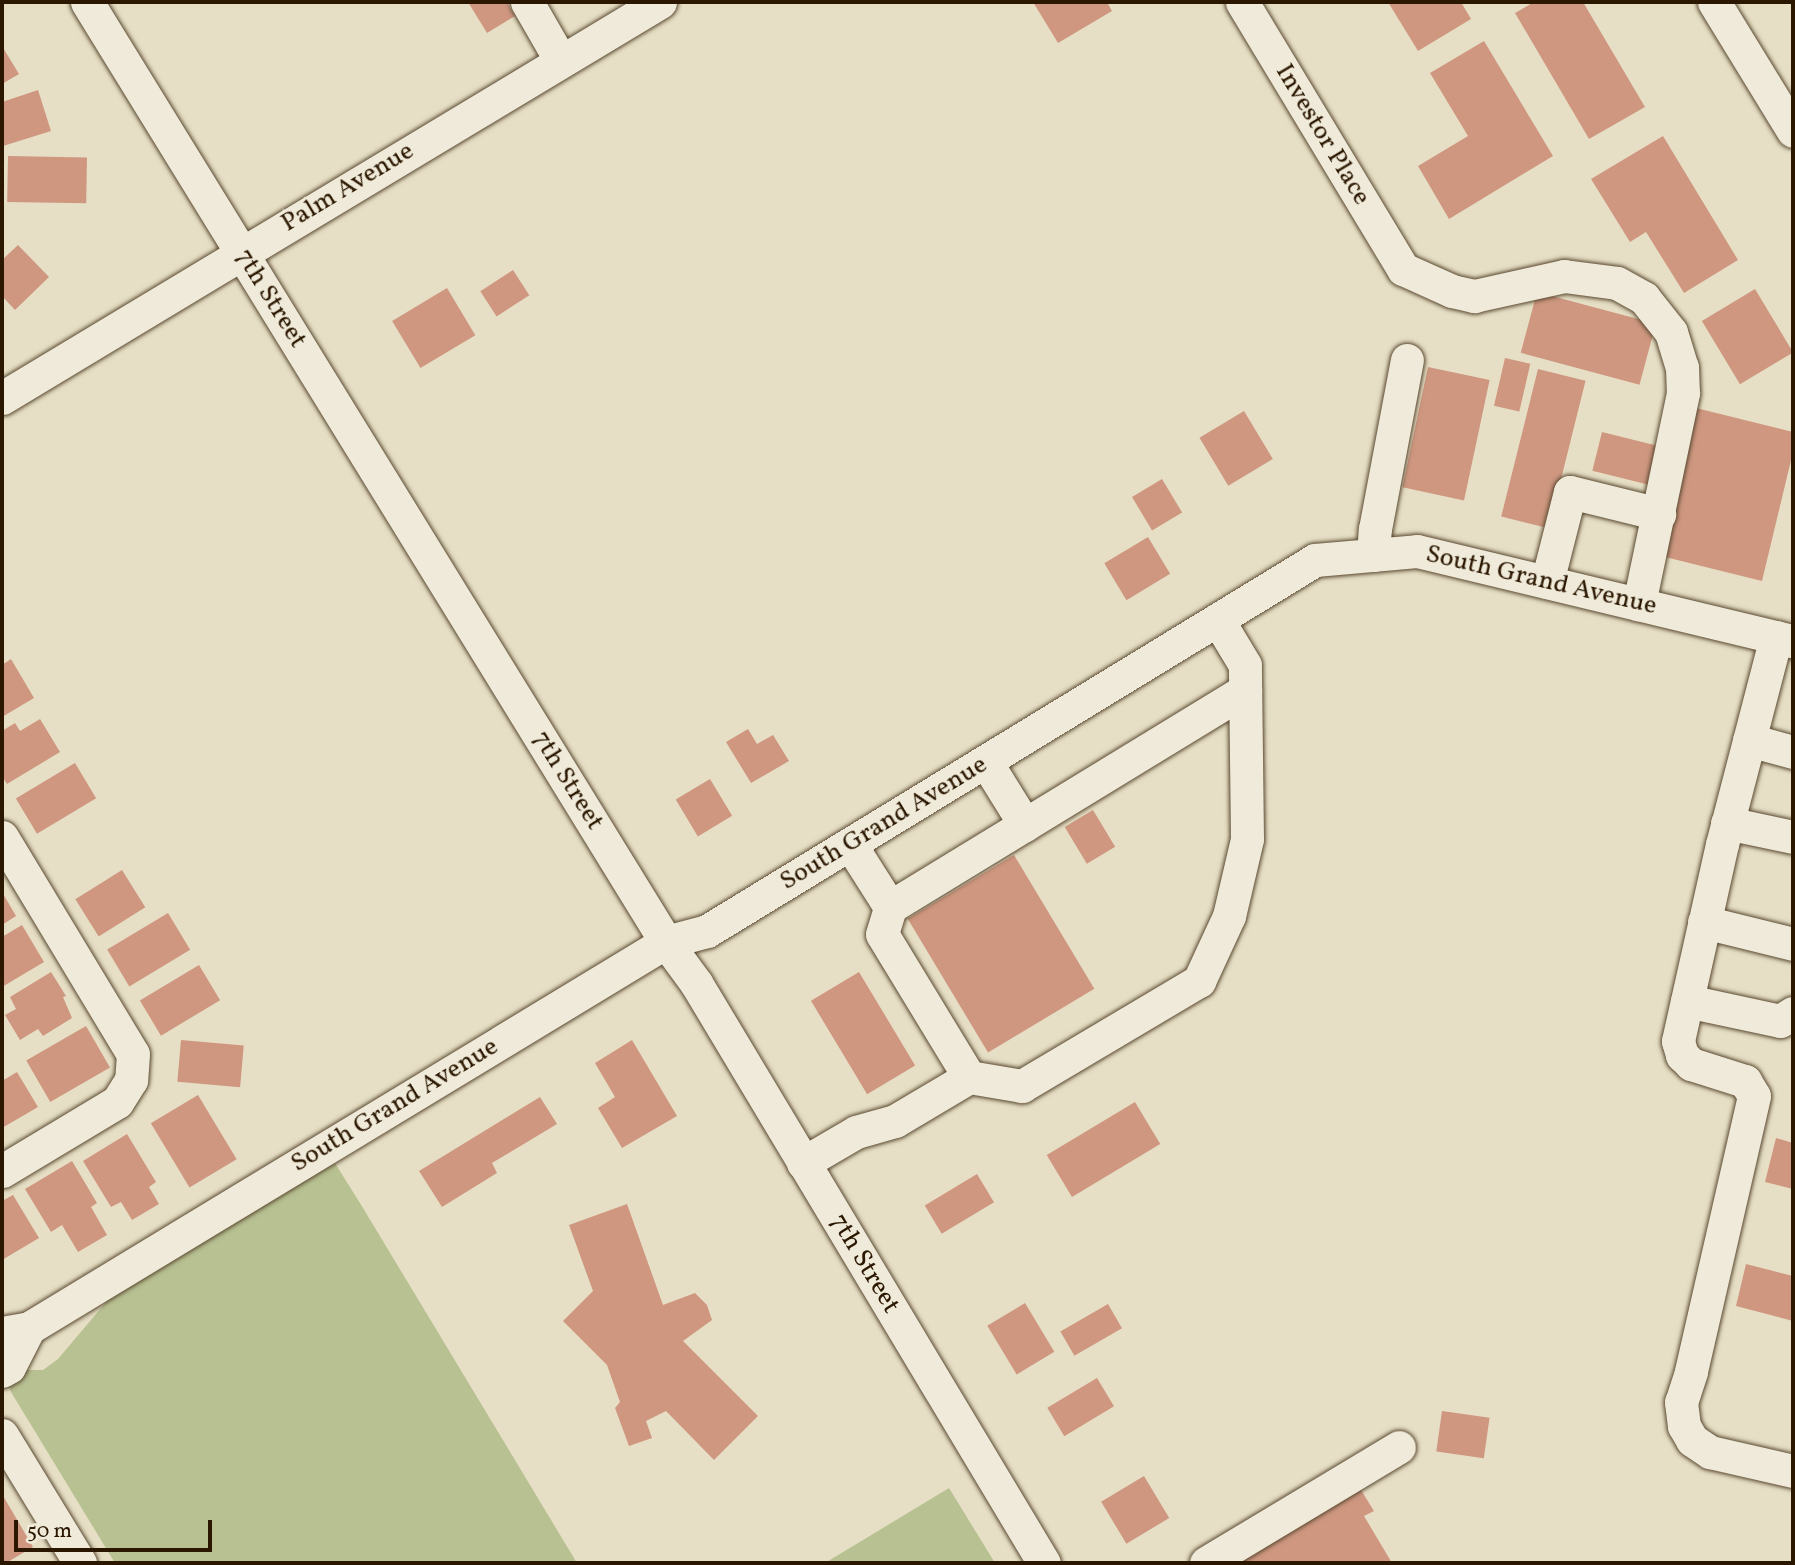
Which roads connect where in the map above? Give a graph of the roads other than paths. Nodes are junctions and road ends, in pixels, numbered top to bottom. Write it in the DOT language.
graph roads {
  1 [pos="87,2"];
  2 [pos="527,2"];
  3 [pos="660,2"];
  4 [pos="1242,2"];
  5 [pos="1714,2"];
  6 [pos="561,61"];
  7 [pos="1793,131"];
  8 [pos="242,252"];
  9 [pos="1407,360"];
  10 [pos="2,398"];
  11 [pos="1659,514"];
  12 [pos="1373,555"];
  13 [pos="1547,582"];
  14 [pos="1639,604"];
  15 [pos="1218,620"];
  16 [pos="1784,639"];
  17 [pos="1245,690"];
  18 [pos="1749,740"];
  19 [pos="1793,752"];
  20 [pos="986,762"];
  21 [pos="1727,823"];
  22 [pos="1025,825"];
  23 [pos="2,837"];
  24 [pos="1793,837"];
  25 [pos="850,844"];
  26 [pos="890,907"];
  27 [pos="1704,922"];
  28 [pos="666,942"];
  29 [pos="1793,944"];
  30 [pos="1687,1001"];
  31 [pos="1793,1013"];
  32 [pos="969,1077"];
  33 [pos="803,1163"];
  34 [pos="2,1171"];
  35 [pos="15,1330"];
  36 [pos="2,1371"];
  37 [pos="2,1435"];
  38 [pos="1399,1447"];
  39 [pos="1793,1471"];
  40 [pos="76,1562"];
  41 [pos="1044,1563"];
  42 [pos="1206,1563"];
  1 -- 8 [label="street, 7th Street"];
  2 -- 6 [label="street"];
  3 -- 6 [label="street, Palm Avenue"];
  4 -- 11 [label="street, Investor Place"];
  5 -- 7 [label="street"];
  6 -- 8 [label="street, Palm Avenue"];
  8 -- 10 [label="street, Palm Avenue"];
  8 -- 28 [label="street, 7th Street"];
  9 -- 12 [label="street"];
  11 -- 13 [label="street"];
  11 -- 14 [label="street"];
  12 -- 13 [label="street, South Grand Avenue"];
  12 -- 15 [label="street, South Grand Avenue"];
  13 -- 14 [label="street, South Grand Avenue"];
  14 -- 16 [label="street, South Grand Avenue"];
  15 -- 17 [label="street"];
  15 -- 20 [label="street, South Grand Avenue"];
  16 -- 18 [label="street"];
  17 -- 22 [label="street"];
  17 -- 32 [label="street"];
  18 -- 19 [label="street"];
  18 -- 21 [label="street"];
  20 -- 22 [label="street"];
  20 -- 25 [label="street, South Grand Avenue"];
  21 -- 24 [label="street"];
  21 -- 27 [label="street"];
  22 -- 26 [label="street"];
  23 -- 34 [label="street"];
  25 -- 26 [label="street"];
  25 -- 28 [label="street, South Grand Avenue"];
  26 -- 32 [label="street"];
  27 -- 29 [label="street"];
  27 -- 30 [label="street"];
  28 -- 33 [label="street, 7th Street"];
  28 -- 35 [label="street, South Grand Avenue"];
  30 -- 31 [label="street"];
  30 -- 39 [label="street"];
  32 -- 33 [label="street"];
  33 -- 41 [label="street, 7th Street"];
  35 -- 36 [label="street"];
  37 -- 40 [label="street"];
  38 -- 42 [label="street"];
}
